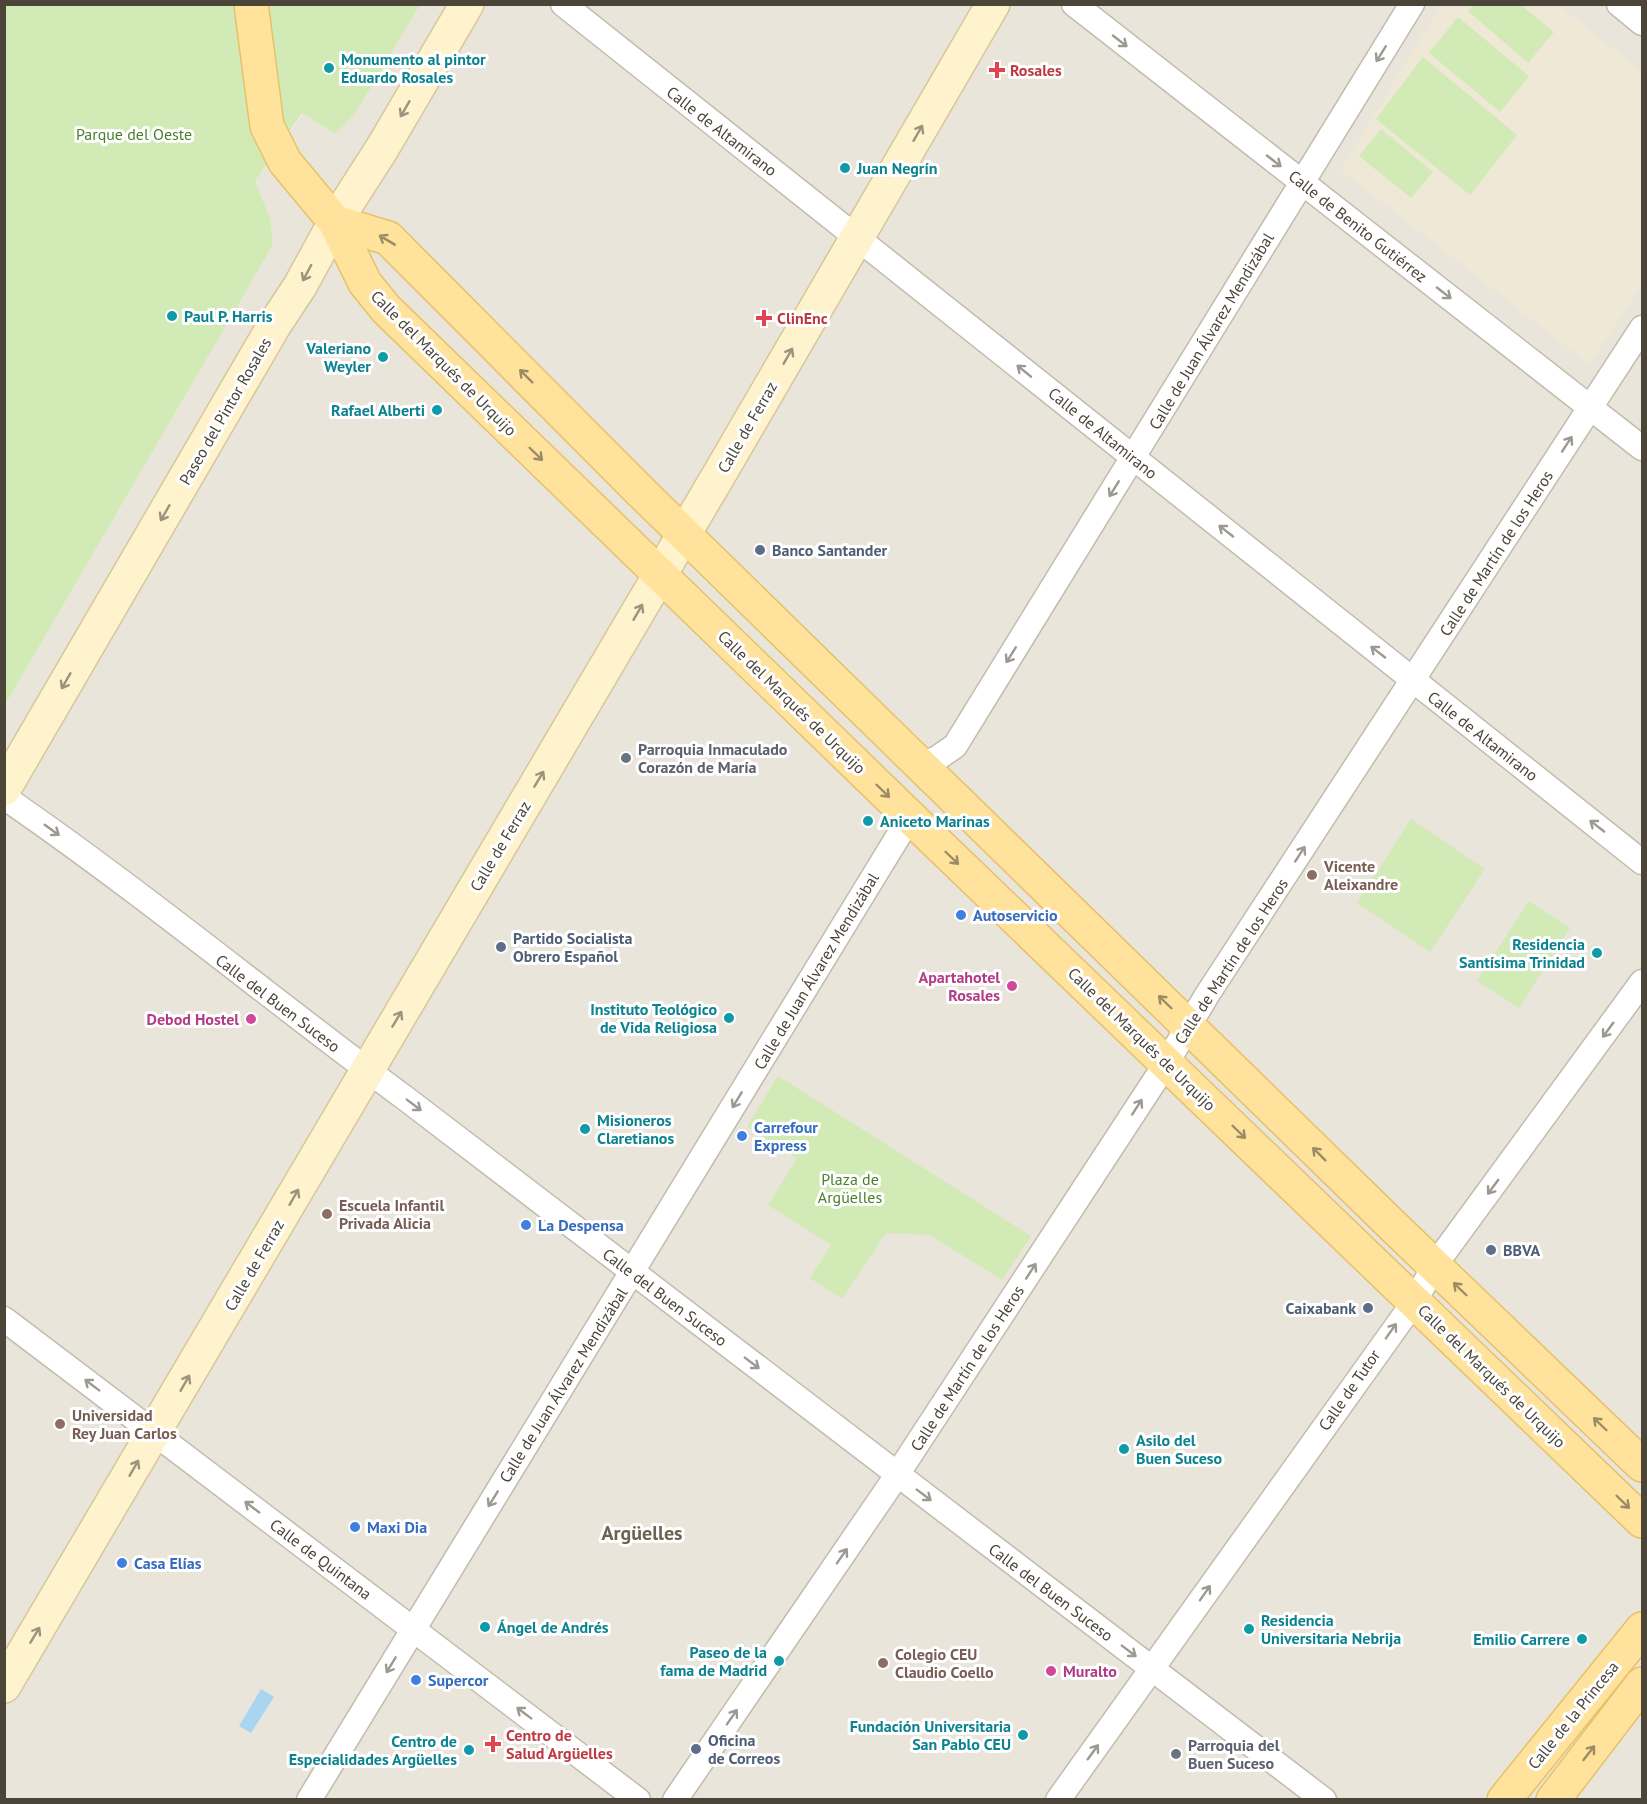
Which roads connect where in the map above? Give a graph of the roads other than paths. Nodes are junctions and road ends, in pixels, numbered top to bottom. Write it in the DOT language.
graph roads {
  1 [pos="251,4"];
  2 [pos="467,4"];
  3 [pos="563,4"];
  4 [pos="993,4"];
  5 [pos="1074,4"];
  6 [pos="1412,4"];
  7 [pos="1619,4"];
  8 [pos="1642,23"];
  9 [pos="1301,182"];
  10 [pos="335,222"];
  11 [pos="857,238"];
  12 [pos="1642,328"];
  13 [pos="1591,408"];
  14 [pos="1642,448"];
  15 [pos="1133,457"];
  16 [pos="684,533"];
  17 [pos="660,574"];
  18 [pos="1414,680"];
  19 [pos="919,764"];
  20 [pos="4,789"];
  21 [pos="4,796"];
  22 [pos="910,817"];
  23 [pos="1642,862"];
  24 [pos="1642,982"];
  25 [pos="1188,1025"];
  26 [pos="1167,1062"];
  27 [pos="367,1070"];
  28 [pos="1435,1265"];
  29 [pos="632,1272"];
  30 [pos="1414,1302"];
  31 [pos="4,1319"];
  32 [pos="155,1433"];
  33 [pos="1642,1465"];
  34 [pos="898,1475"];
  35 [pos="1642,1521"];
  36 [pos="413,1629"];
  37 [pos="1642,1629"];
  38 [pos="1152,1669"];
  39 [pos="1642,1684"];
  40 [pos="4,1686"];
  41 [pos="309,1800"];
  42 [pos="638,1800"];
  43 [pos="675,1800"];
  44 [pos="1059,1800"];
  45 [pos="1324,1800"];
  46 [pos="1504,1800"];
  47 [pos="1553,1800"];
  1 -- 10 [label="main road, Calle del Marqués de Urquijo"];
  2 -- 10 [label="main road, Paseo del Pintor Rosales, one-way"];
  3 -- 11 [label="street, Calle de Altamirano"];
  11 -- 4 [label="main road, Calle de Ferraz, one-way"];
  5 -- 9 [label="street, Calle de Benito Gutiérrez, one-way"];
  6 -- 9 [label="street, Calle de Juan Álvarez Mendizábal, one-way"];
  7 -- 8 [label="street"];
  9 -- 13 [label="street, Calle de Benito Gutiérrez, one-way"];
  9 -- 15 [label="street, Calle de Juan Álvarez Mendizábal"];
  16 -- 10 [label="main road, one-way"];
  10 -- 17 [label="main road, Calle del Marqués de Urquijo, one-way"];
  10 -- 20 [label="main road, Paseo del Pintor Rosales, one-way"];
  15 -- 11 [label="street, Calle de Altamirano, one-way"];
  16 -- 11 [label="main road, Calle de Ferraz, one-way"];
  12 -- 13 [label="street, Calle de Martín de los Heros"];
  13 -- 14 [label="street, Calle de Benito Gutiérrez"];
  18 -- 13 [label="street, Calle de Martín de los Heros, one-way"];
  18 -- 15 [label="street, Calle de Altamirano, one-way"];
  15 -- 19 [label="street, Calle de Juan Álvarez Mendizábal, one-way"];
  16 -- 17 [label="main road, Calle de Ferraz"];
  16 -- 19 [label="main road"];
  17 -- 22 [label="main road, Calle del Marqués de Urquijo, one-way"];
  27 -- 17 [label="main road, Calle de Ferraz, one-way"];
  23 -- 18 [label="street, Calle de Altamirano, one-way"];
  25 -- 18 [label="street, Calle de Martín de los Heros, one-way"];
  25 -- 19 [label="main road, one-way"];
  21 -- 27 [label="street, Calle del Buen Suceso, one-way"];
  22 -- 26 [label="main road, Calle del Marqués de Urquijo, one-way"];
  22 -- 29 [label="street, Calle de Juan Álvarez Mendizábal, one-way"];
  24 -- 28 [label="street, Calle de Tutor, one-way"];
  25 -- 26 [label="street, Calle de Martín de los Heros"];
  28 -- 25 [label="main road, one-way"];
  26 -- 30 [label="main road, Calle del Marqués de Urquijo, one-way"];
  34 -- 26 [label="street, Calle de Martín de los Heros, one-way"];
  27 -- 29 [label="street, Calle del Buen Suceso, one-way"];
  32 -- 27 [label="main road, Calle de Ferraz, one-way"];
  28 -- 30 [label="street, Calle de Tutor"];
  33 -- 28 [label="main road, one-way"];
  29 -- 34 [label="street, Calle del Buen Suceso, one-way"];
  29 -- 36 [label="street, Calle de Juan Álvarez Mendizábal, one-way"];
  30 -- 35 [label="main road, Calle del Marqués de Urquijo, one-way"];
  38 -- 30 [label="street, Calle de Tutor, one-way"];
  32 -- 31 [label="street, Calle de Quintana, one-way"];
  36 -- 32 [label="street, Calle de Quintana, one-way"];
  40 -- 32 [label="main road, Calle de Ferraz, one-way"];
  34 -- 38 [label="street, Calle del Buen Suceso, one-way"];
  43 -- 34 [label="street, Calle de Martín de los Heros, one-way"];
  36 -- 41 [label="street, Calle de Juan Álvarez Mendizábal, one-way"];
  42 -- 36 [label="street, Calle de Quintana, one-way"];
  37 -- 46 [label="main road, Calle de la Princesa"];
  44 -- 38 [label="street, Calle de Tutor, one-way"];
  38 -- 45 [label="street, Calle del Buen Suceso"];
  47 -- 39 [label="main road, one-way"];
}
